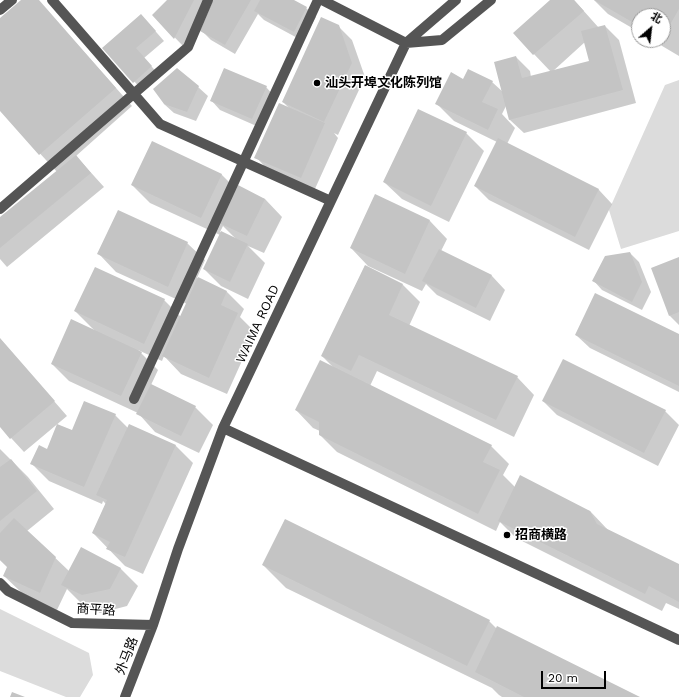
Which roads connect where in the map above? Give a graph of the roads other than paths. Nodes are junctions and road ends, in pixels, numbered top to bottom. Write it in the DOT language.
graph roads {
  1 [pos="12,0"];
  2 [pos="52,0"];
  3 [pos="208,0"];
  4 [pos="318,0"];
  5 [pos="322,0"];
  6 [pos="456,0"];
  7 [pos="491,0"];
  8 [pos="0,10"];
  9 [pos="406,43"];
  10 [pos="134,94"];
  11 [pos="243,161"];
  12 [pos="331,201"];
  13 [pos="0,209"];
  14 [pos="134,399"];
  15 [pos="223,428"];
  16 [pos="0,583"];
  17 [pos="154,625"];
  18 [pos="679,640"];
  19 [pos="125,697"];
  1 -- 8 [label="street"];
  2 -- 10 [label="street"];
  3 -- 10 [label="street"];
  4 -- 11 [label="street"];
  5 -- 9 [label="street"];
  6 -- 9 [label="street, WAIMA ROAD"];
  7 -- 9 [label="street"];
  9 -- 12 [label="street, WAIMA ROAD"];
  10 -- 11 [label="street"];
  10 -- 13 [label="street"];
  11 -- 12 [label="street"];
  11 -- 14 [label="street"];
  12 -- 15 [label="street, WAIMA ROAD"];
  15 -- 17 [label="street, WAIMA ROAD"];
  15 -- 18 [label="street"];
  16 -- 17 [label="street, 商平路"];
  17 -- 19 [label="street, 外马路"];
}
